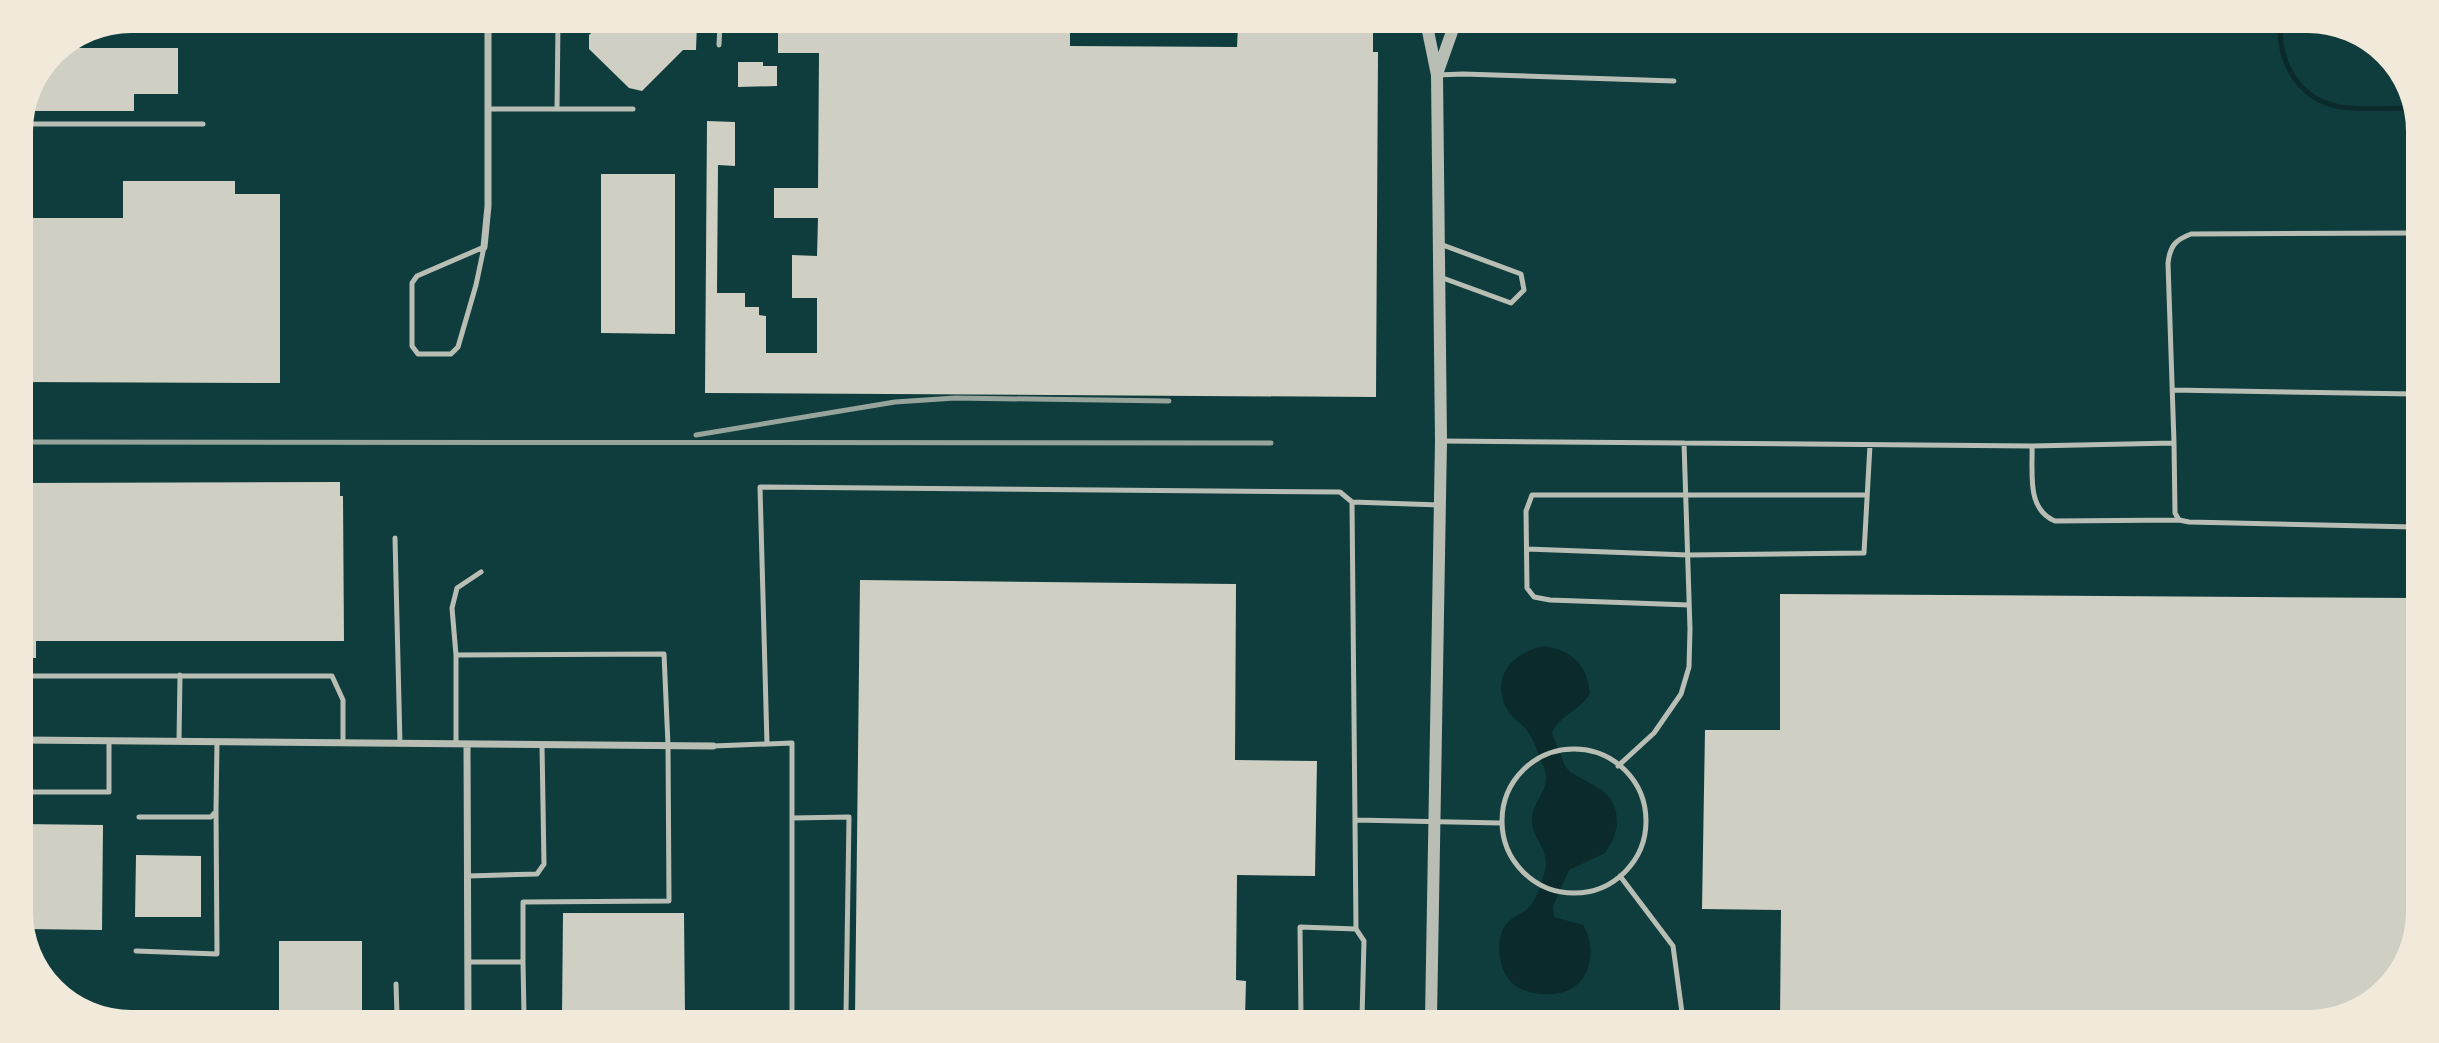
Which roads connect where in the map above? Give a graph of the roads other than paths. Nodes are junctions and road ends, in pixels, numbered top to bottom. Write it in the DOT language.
graph roads {
  1 [pos="488,33"];
  2 [pos="558,33"];
  3 [pos="720,33"];
  4 [pos="1428,33"];
  5 [pos="1452,33"];
  6 [pos="719,45"];
  7 [pos="1437,75"];
  8 [pos="1674,81"];
  9 [pos="488,109"];
  10 [pos="557,109"];
  11 [pos="633,109"];
  12 [pos="33,124"];
  13 [pos="203,124"];
  14 [pos="2406,233"];
  15 [pos="1440,244"];
  16 [pos="484,247"];
  17 [pos="1440,277"];
  18 [pos="2172,390"];
  19 [pos="2406,394"];
  20 [pos="1441,440"];
  21 [pos="1684,443"];
  22 [pos="2174,443"];
  23 [pos="1870,445"];
  24 [pos="2032,446"];
  25 [pos="1867,495"];
  26 [pos="1686,496"];
  27 [pos="1352,502"];
  28 [pos="1440,505"];
  29 [pos="2179,520"];
  30 [pos="2406,527"];
  31 [pos="395,538"];
  32 [pos="1527,548"];
  33 [pos="1688,555"];
  34 [pos="481,572"];
  35 [pos="1689,605"];
  36 [pos="456,655"];
  37 [pos="180,675"];
  38 [pos="33,676"];
  39 [pos="33,740"];
  40 [pos="109,741"];
  41 [pos="178,742"];
  42 [pos="217,742"];
  43 [pos="343,743"];
  44 [pos="400,744"];
  45 [pos="456,744"];
  46 [pos="467,744"];
  47 [pos="767,744"];
  48 [pos="542,745"];
  49 [pos="668,745"];
  50 [pos="713,746"];
  51 [pos="1618,766"];
  52 [pos="33,792"];
  53 [pos="216,811"];
  54 [pos="139,817"];
  55 [pos="792,818"];
  56 [pos="1355,820"];
  57 [pos="1434,823"];
  58 [pos="1501,823"];
  59 [pos="468,876"];
  60 [pos="1620,876"];
  61 [pos="1356,929"];
  62 [pos="136,951"];
  63 [pos="468,962"];
  64 [pos="523,962"];
  65 [pos="397,984"];
  66 [pos="397,1010"];
  67 [pos="468,1010"];
  68 [pos="524,1010"];
  69 [pos="792,1010"];
  70 [pos="846,1010"];
  71 [pos="1301,1010"];
  72 [pos="1362,1010"];
  73 [pos="1430,1010"];
  74 [pos="1682,1010"];
  1 -- 9 [label="street"];
  2 -- 10 [label="lane"];
  3 -- 6 [label="lane"];
  4 -- 7 [label="street"];
  5 -- 7 [label="street"];
  7 -- 8 [label="lane"];
  7 -- 15 [label="street"];
  9 -- 10 [label="lane"];
  9 -- 16 [label="street"];
  10 -- 11 [label="lane"];
  12 -- 13 [label="lane"];
  14 -- 18 [label="lane"];
  15 -- 17 [label="street"];
  15 -- 17 [label="lane"];
  16 -- 16 [label="lane"];
  17 -- 20 [label="street"];
  18 -- 19 [label="lane"];
  18 -- 22 [label="lane"];
  20 -- 21 [label="lane"];
  20 -- 28 [label="street"];
  21 -- 23 [label="lane"];
  21 -- 26 [label="lane"];
  22 -- 24 [label="lane"];
  22 -- 29 [label="lane"];
  23 -- 24 [label="lane"];
  23 -- 25 [label="lane"];
  24 -- 29 [label="lane"];
  25 -- 26 [label="lane"];
  25 -- 33 [label="lane"];
  26 -- 32 [label="lane"];
  26 -- 33 [label="lane"];
  27 -- 28 [label="lane"];
  27 -- 47 [label="lane"];
  27 -- 56 [label="lane"];
  28 -- 57 [label="street"];
  29 -- 30 [label="lane"];
  31 -- 44 [label="lane"];
  32 -- 33 [label="lane"];
  32 -- 35 [label="lane"];
  33 -- 35 [label="lane"];
  34 -- 36 [label="lane"];
  35 -- 51 [label="lane"];
  36 -- 45 [label="lane"];
  36 -- 49 [label="lane"];
  37 -- 38 [label="lane"];
  37 -- 41 [label="lane"];
  37 -- 43 [label="lane"];
  39 -- 40 [label="street"];
  40 -- 41 [label="street"];
  40 -- 52 [label="lane"];
  41 -- 42 [label="street"];
  42 -- 43 [label="street"];
  42 -- 53 [label="lane"];
  43 -- 44 [label="street"];
  44 -- 45 [label="street"];
  45 -- 46 [label="street"];
  46 -- 48 [label="street"];
  46 -- 59 [label="street"];
  47 -- 50 [label="lane"];
  47 -- 55 [label="lane"];
  48 -- 49 [label="street"];
  48 -- 59 [label="lane"];
  49 -- 50 [label="street"];
  49 -- 64 [label="lane"];
  51 -- 58 [label="lane"];
  51 -- 60 [label="lane"];
  53 -- 54 [label="lane"];
  53 -- 62 [label="lane"];
  55 -- 69 [label="lane"];
  55 -- 70 [label="lane"];
  56 -- 57 [label="lane"];
  56 -- 61 [label="lane"];
  57 -- 58 [label="lane"];
  57 -- 73 [label="street"];
  58 -- 60 [label="lane"];
  59 -- 63 [label="street"];
  60 -- 74 [label="lane"];
  61 -- 71 [label="lane"];
  61 -- 72 [label="lane"];
  63 -- 64 [label="lane"];
  63 -- 67 [label="street"];
  64 -- 68 [label="lane"];
  65 -- 66 [label="lane"];
}
